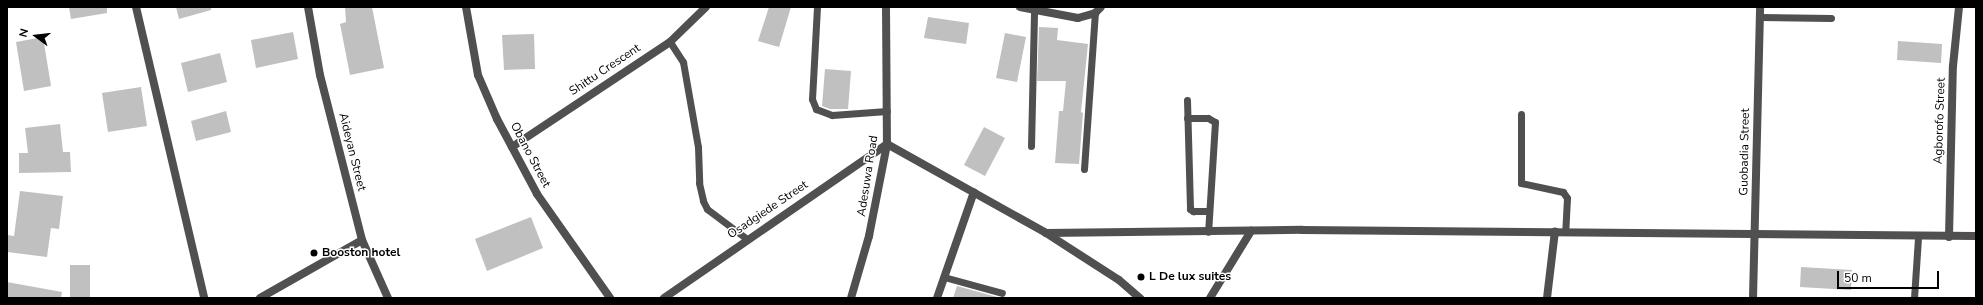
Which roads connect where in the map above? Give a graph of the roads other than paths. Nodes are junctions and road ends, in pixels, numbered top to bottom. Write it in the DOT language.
graph roads {
  1 [pos="136,7"];
  2 [pos="308,7"];
  3 [pos="466,7"];
  4 [pos="706,7"];
  5 [pos="817,7"];
  6 [pos="886,7"];
  7 [pos="1020,7"];
  8 [pos="1760,7"];
  9 [pos="1959,7"];
  10 [pos="1034,9"];
  11 [pos="1098,10"];
  12 [pos="1760,17"];
  13 [pos="1830,18"];
  14 [pos="670,42"];
  15 [pos="1187,100"];
  16 [pos="887,111"];
  17 [pos="1521,114"];
  18 [pos="1187,118"];
  19 [pos="887,144"];
  20 [pos="1031,146"];
  21 [pos="512,147"];
  22 [pos="1084,169"];
  23 [pos="974,192"];
  24 [pos="1210,211"];
  25 [pos="1252,231"];
  26 [pos="1555,231"];
  27 [pos="1208,232"];
  28 [pos="1565,232"];
  29 [pos="1046,233"];
  30 [pos="1755,236"];
  31 [pos="1918,236"];
  32 [pos="1976,236"];
  33 [pos="1949,237"];
  34 [pos="747,239"];
  35 [pos="362,240"];
  36 [pos="944,277"];
  37 [pos="1002,293"];
  38 [pos="204,298"];
  39 [pos="260,298"];
  40 [pos="388,298"];
  41 [pos="610,298"];
  42 [pos="664,298"];
  43 [pos="851,298"];
  44 [pos="937,298"];
  45 [pos="1140,298"];
  46 [pos="1210,298"];
  47 [pos="1547,298"];
  48 [pos="1753,298"];
  49 [pos="1914,298"];
  1 -- 38 [label="street"];
  2 -- 35 [label="street, Aideyan Street"];
  3 -- 21 [label="street, Obano Street"];
  4 -- 14 [label="street, Shittu Crescent"];
  5 -- 16 [label="lane"];
  6 -- 16 [label="street, Adesuwa Road"];
  7 -- 10 [label="street"];
  8 -- 12 [label="street, Guobadia Street"];
  9 -- 33 [label="street, Agborofo Street"];
  10 -- 11 [label="street"];
  10 -- 20 [label="lane"];
  11 -- 22 [label="lane"];
  12 -- 13 [label="lane"];
  12 -- 30 [label="street, Guobadia Street"];
  14 -- 21 [label="street, Shittu Crescent"];
  14 -- 34 [label="lane"];
  15 -- 18 [label="lane"];
  16 -- 19 [label="street, Adesuwa Road"];
  17 -- 28 [label="lane"];
  18 -- 24 [label="lane"];
  18 -- 24 [label="lane"];
  19 -- 23 [label="street"];
  19 -- 34 [label="street, Osadgiede Street"];
  19 -- 43 [label="street, Adesuwa Road"];
  21 -- 41 [label="street, Obano Street"];
  23 -- 29 [label="street"];
  23 -- 36 [label="street"];
  24 -- 27 [label="lane"];
  25 -- 26 [label="street"];
  25 -- 27 [label="street"];
  25 -- 46 [label="street"];
  26 -- 28 [label="street"];
  26 -- 47 [label="street"];
  27 -- 29 [label="street"];
  28 -- 30 [label="street"];
  29 -- 45 [label="street"];
  30 -- 31 [label="street"];
  30 -- 48 [label="street, Guobadia Street"];
  31 -- 33 [label="street"];
  31 -- 49 [label="lane"];
  32 -- 33 [label="street"];
  34 -- 42 [label="street, Osadgiede Street"];
  35 -- 39 [label="street"];
  35 -- 40 [label="street, Aideyan Street"];
  36 -- 37 [label="lane"];
  36 -- 44 [label="street"];
}
